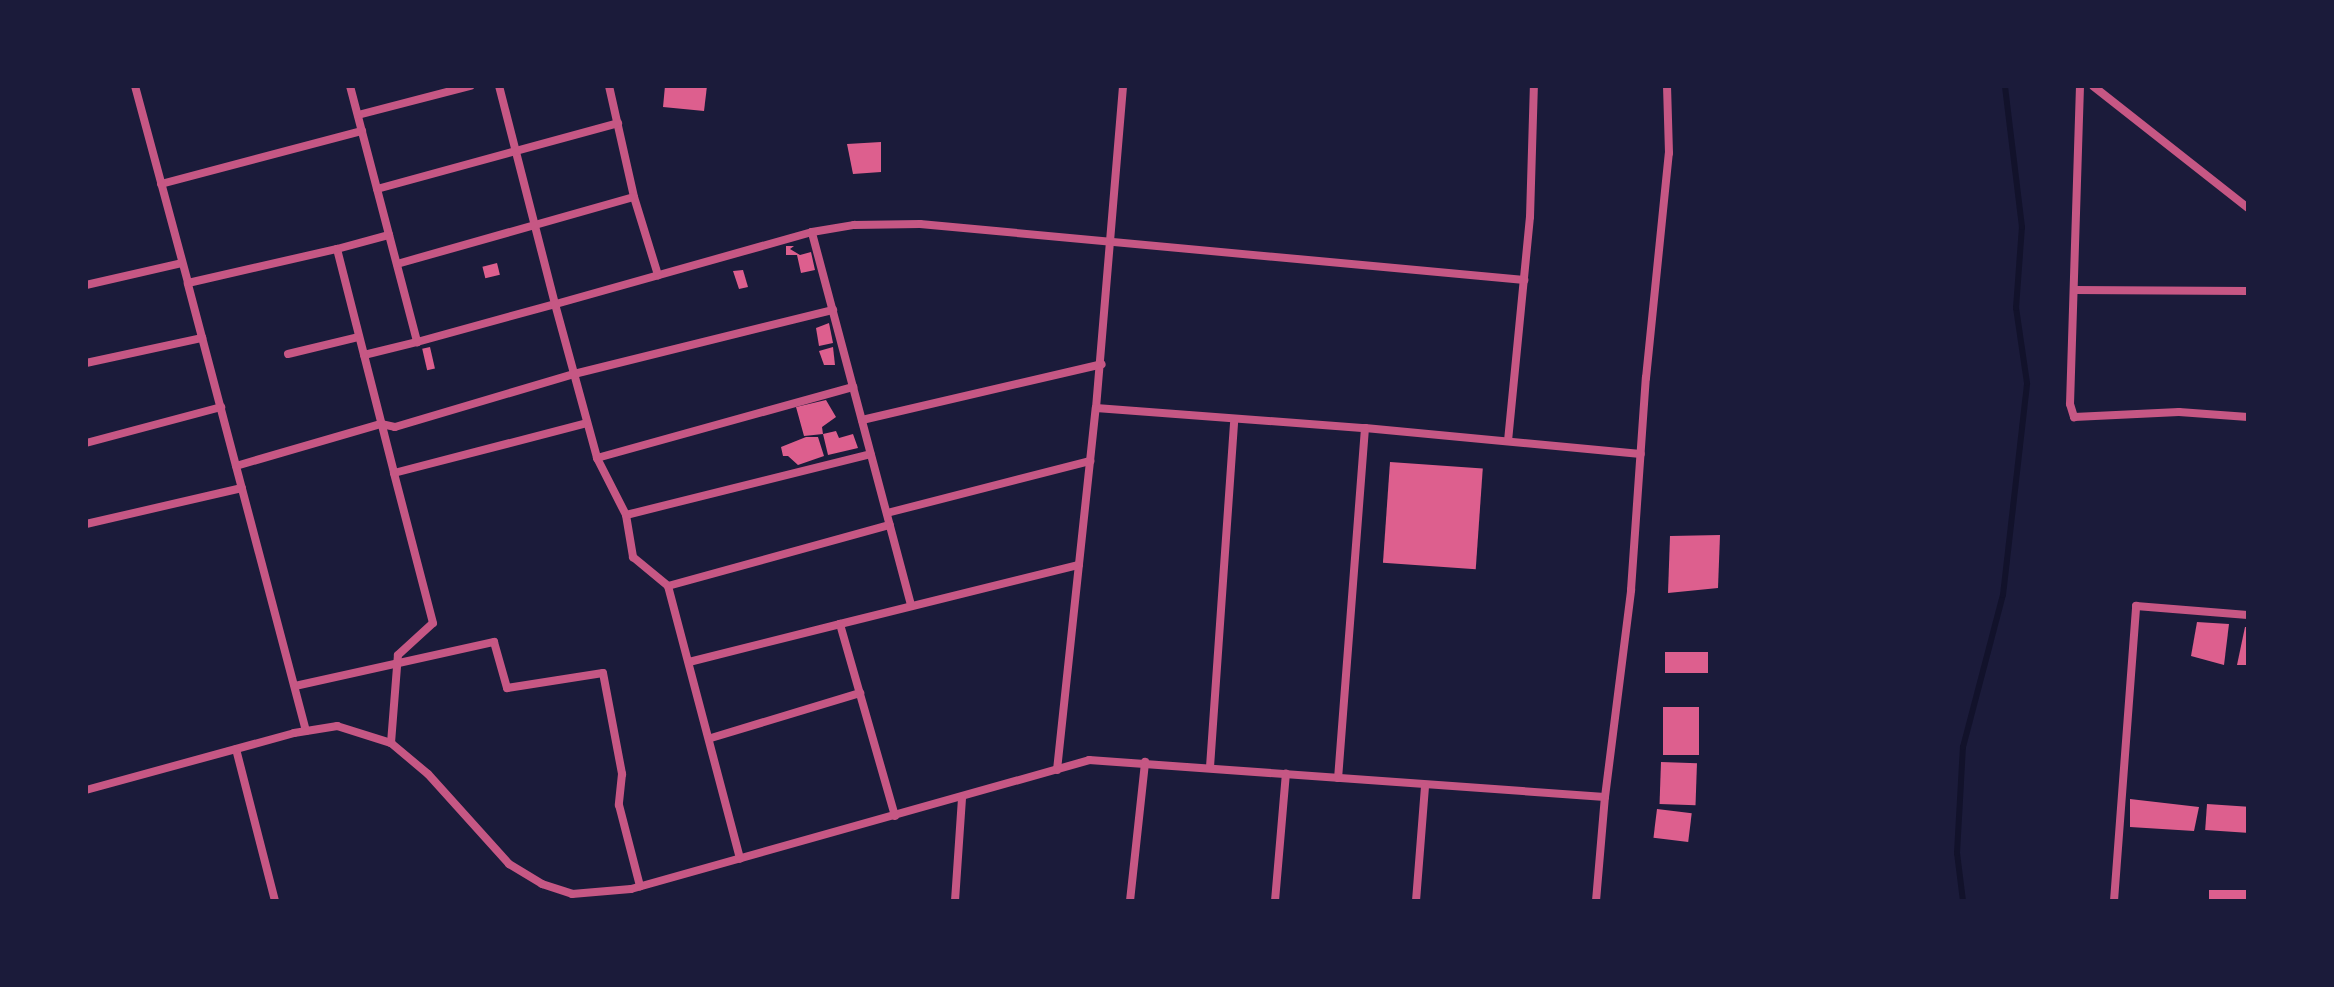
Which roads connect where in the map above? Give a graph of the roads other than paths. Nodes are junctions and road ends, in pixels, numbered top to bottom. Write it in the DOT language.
graph roads {
  1 [pos="135,86"];
  2 [pos="350,86"];
  3 [pos="470,86"];
  4 [pos="499,86"];
  5 [pos="609,86"];
  6 [pos="1123,86"];
  7 [pos="1534,86"];
  8 [pos="1667,86"];
  9 [pos="2080,86"];
  10 [pos="2093,86"];
  11 [pos="358,115"];
  12 [pos="618,123"];
  13 [pos="362,131"];
  14 [pos="516,150"];
  15 [pos="161,184"];
  16 [pos="377,189"];
  17 [pos="634,197"];
  18 [pos="2248,208"];
  19 [pos="535,226"];
  20 [pos="812,232"];
  21 [pos="389,235"];
  22 [pos="1110,241"];
  23 [pos="337,249"];
  24 [pos="182,263"];
  25 [pos="397,264"];
  26 [pos="658,275"];
  27 [pos="1524,280"];
  28 [pos="188,283"];
  29 [pos="86,285"];
  30 [pos="2074,290"];
  31 [pos="2248,291"];
  32 [pos="555,304"];
  33 [pos="833,310"];
  34 [pos="359,337"];
  35 [pos="202,338"];
  36 [pos="417,342"];
  37 [pos="288,354"];
  38 [pos="364,355"];
  39 [pos="86,363"];
  40 [pos="1102,364"];
  41 [pos="574,374"];
  42 [pos="853,387"];
  43 [pos="221,407"];
  44 [pos="1096,408"];
  45 [pos="2248,417"];
  46 [pos="862,420"];
  47 [pos="1234,421"];
  48 [pos="587,423"];
  49 [pos="381,424"];
  50 [pos="1365,428"];
  51 [pos="1508,441"];
  52 [pos="86,443"];
  53 [pos="871,454"];
  54 [pos="1641,454"];
  55 [pos="597,458"];
  56 [pos="1090,461"];
  57 [pos="236,466"];
  58 [pos="394,473"];
  59 [pos="242,488"];
  60 [pos="887,513"];
  61 [pos="626,515"];
  62 [pos="86,524"];
  63 [pos="890,525"];
  64 [pos="1079,565"];
  65 [pos="668,586"];
  66 [pos="911,605"];
  67 [pos="2248,615"];
  68 [pos="840,624"];
  69 [pos="689,662"];
  70 [pos="397,666"];
  71 [pos="295,686"];
  72 [pos="860,693"];
  73 [pos="306,731"];
  74 [pos="711,738"];
  75 [pos="391,743"];
  76 [pos="236,749"];
  77 [pos="1145,762"];
  78 [pos="1210,767"];
  79 [pos="1057,770"];
  80 [pos="1286,773"];
  81 [pos="1338,778"];
  82 [pos="1425,786"];
  83 [pos="86,790"];
  84 [pos="1605,797"];
  85 [pos="962,798"];
  86 [pos="895,816"];
  87 [pos="740,859"];
  88 [pos="635,887"];
  89 [pos="275,901"];
  90 [pos="634,901"];
  91 [pos="955,901"];
  92 [pos="1130,901"];
  93 [pos="1275,901"];
  94 [pos="1416,901"];
  95 [pos="1596,901"];
  96 [pos="2114,901"];
  1 -- 15 [label="street"];
  2 -- 11 [label="street"];
  3 -- 11 [label="street"];
  4 -- 14 [label="street"];
  5 -- 12 [label="street"];
  6 -- 22 [label="street"];
  7 -- 27 [label="street"];
  8 -- 54 [label="street"];
  9 -- 30 [label="street"];
  10 -- 18 [label="street"];
  11 -- 13 [label="street"];
  12 -- 14 [label="street"];
  12 -- 17 [label="street"];
  13 -- 15 [label="street"];
  13 -- 16 [label="street"];
  14 -- 16 [label="street"];
  14 -- 19 [label="street"];
  15 -- 24 [label="street"];
  16 -- 21 [label="street"];
  17 -- 19 [label="street"];
  17 -- 26 [label="street"];
  19 -- 25 [label="street"];
  19 -- 32 [label="street"];
  20 -- 22 [label="street"];
  20 -- 26 [label="street"];
  20 -- 33 [label="street"];
  21 -- 23 [label="street"];
  21 -- 25 [label="street"];
  22 -- 27 [label="street"];
  22 -- 40 [label="street"];
  23 -- 28 [label="street"];
  23 -- 34 [label="street"];
  24 -- 28 [label="street"];
  24 -- 29 [label="street"];
  25 -- 36 [label="street"];
  26 -- 32 [label="street"];
  27 -- 51 [label="street"];
  28 -- 35 [label="street"];
  30 -- 31 [label="street"];
  30 -- 45 [label="street"];
  32 -- 36 [label="street"];
  32 -- 41 [label="street"];
  33 -- 41 [label="street"];
  33 -- 42 [label="street"];
  34 -- 37 [label="street"];
  34 -- 38 [label="street"];
  35 -- 39 [label="street"];
  35 -- 43 [label="street"];
  36 -- 38 [label="street"];
  38 -- 49 [label="street"];
  40 -- 44 [label="street"];
  40 -- 46 [label="street"];
  41 -- 48 [label="street"];
  41 -- 49 [label="street"];
  42 -- 46 [label="street"];
  42 -- 55 [label="street"];
  43 -- 52 [label="street"];
  43 -- 57 [label="street"];
  44 -- 47 [label="street"];
  44 -- 56 [label="street"];
  46 -- 53 [label="street"];
  47 -- 50 [label="street"];
  47 -- 78 [label="street"];
  48 -- 55 [label="street"];
  48 -- 58 [label="street"];
  49 -- 57 [label="street"];
  49 -- 58 [label="street"];
  50 -- 51 [label="street"];
  50 -- 81 [label="street"];
  51 -- 54 [label="street"];
  53 -- 60 [label="street"];
  53 -- 61 [label="street"];
  54 -- 84 [label="street"];
  55 -- 61 [label="street"];
  56 -- 60 [label="street"];
  56 -- 64 [label="street"];
  57 -- 59 [label="street"];
  58 -- 70 [label="street"];
  59 -- 62 [label="street"];
  59 -- 71 [label="street"];
  60 -- 63 [label="street"];
  61 -- 65 [label="street"];
  63 -- 65 [label="street"];
  63 -- 66 [label="street"];
  64 -- 66 [label="street"];
  64 -- 79 [label="street"];
  65 -- 69 [label="street"];
  66 -- 68 [label="street"];
  67 -- 96 [label="street"];
  68 -- 69 [label="street"];
  68 -- 72 [label="street"];
  69 -- 74 [label="street"];
  70 -- 71 [label="street"];
  70 -- 75 [label="street"];
  70 -- 88 [label="street"];
  71 -- 73 [label="street"];
  72 -- 74 [label="street"];
  72 -- 86 [label="street"];
  73 -- 75 [label="street"];
  73 -- 76 [label="street"];
  74 -- 87 [label="street"];
  75 -- 88 [label="street"];
  76 -- 83 [label="street"];
  76 -- 89 [label="street"];
  77 -- 78 [label="street"];
  77 -- 79 [label="street"];
  77 -- 92 [label="street"];
  78 -- 80 [label="street"];
  79 -- 85 [label="street"];
  80 -- 81 [label="street"];
  80 -- 93 [label="street"];
  81 -- 82 [label="street"];
  82 -- 84 [label="street"];
  82 -- 94 [label="street"];
  84 -- 95 [label="street"];
  85 -- 86 [label="street"];
  85 -- 91 [label="street"];
  86 -- 87 [label="street"];
  87 -- 88 [label="street"];
  88 -- 90 [label="street"];
}
